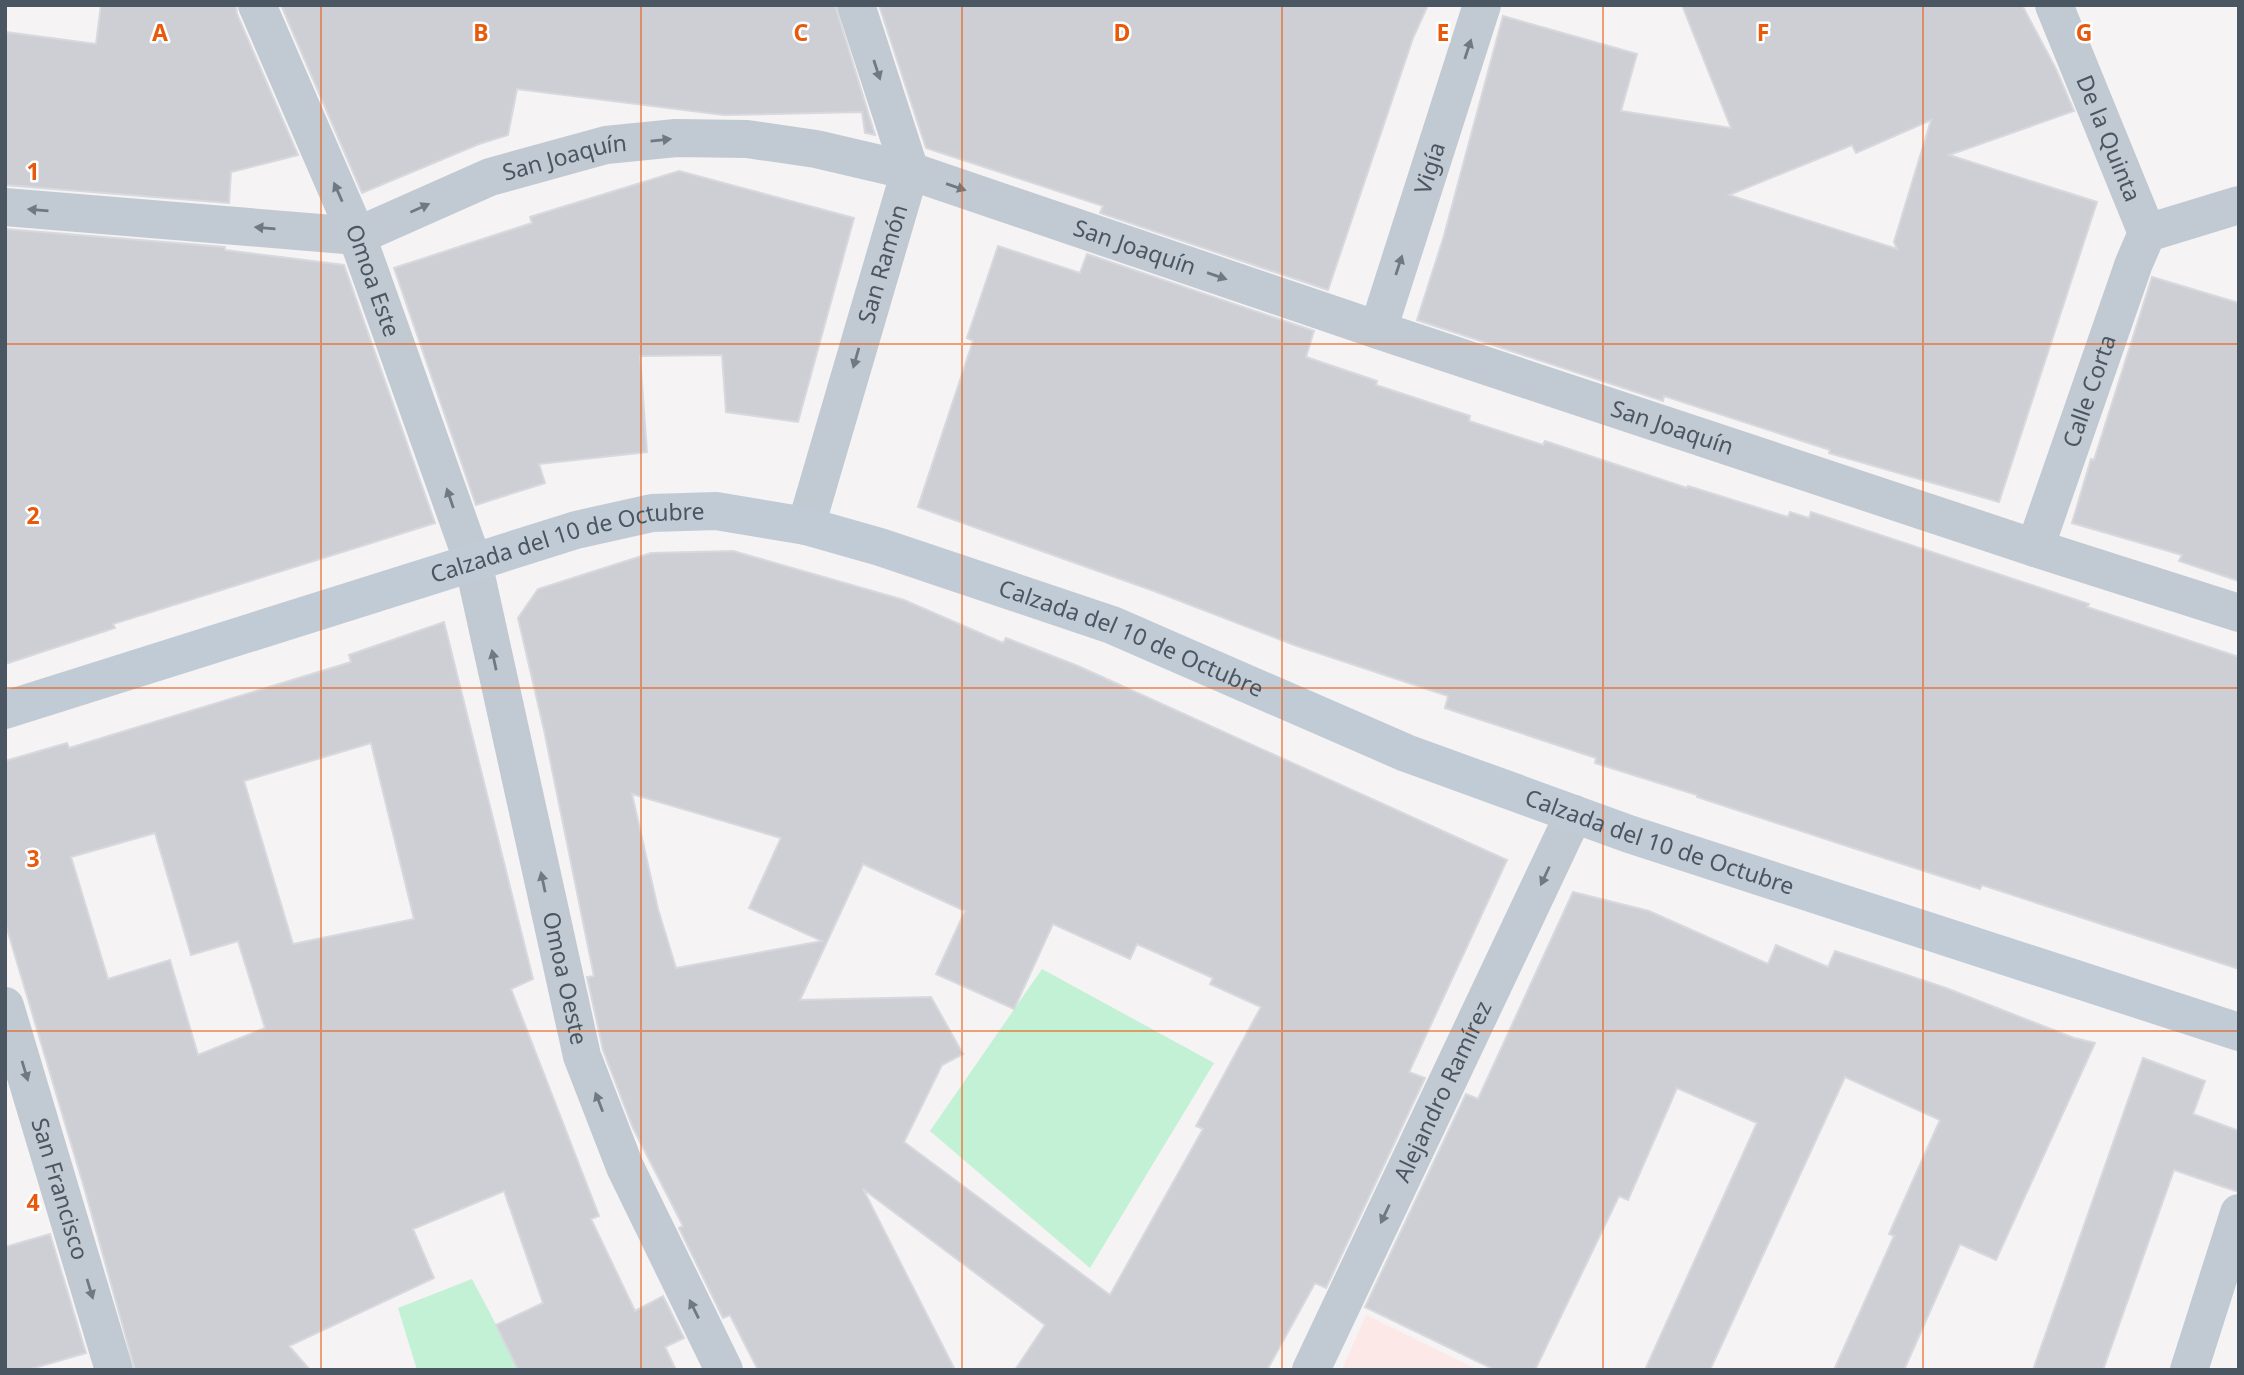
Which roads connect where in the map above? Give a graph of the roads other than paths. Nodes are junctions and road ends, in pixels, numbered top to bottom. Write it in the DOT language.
graph roads {
  1 [pos="257,5"];
  2 [pos="856,5"];
  3 [pos="1482,5"];
  4 [pos="2054,5"];
  5 [pos="911,171"];
  6 [pos="2239,205"];
  7 [pos="5,207"];
  8 [pos="2147,233"];
  9 [pos="357,236"];
  10 [pos="1378,330"];
  11 [pos="806,526"];
  12 [pos="2035,548"];
  13 [pos="473,562"];
  14 [pos="2239,613"];
  15 [pos="5,710"];
  16 [pos="1574,814"];
  17 [pos="5,1006"];
  18 [pos="2239,1032"];
  19 [pos="2239,1213"];
  20 [pos="114,1370"];
  21 [pos="724,1370"];
  22 [pos="1311,1370"];
  23 [pos="2189,1370"];
  9 -- 1 [label="street, Omoa Este, one-way"];
  2 -- 5 [label="street, one-way"];
  10 -- 3 [label="street, Vigía, one-way"];
  4 -- 8 [label="street, De la Quinta"];
  9 -- 5 [label="street, San Joaquín, one-way"];
  5 -- 10 [label="street, San Joaquín, one-way"];
  5 -- 11 [label="street, San Ramón, one-way"];
  6 -- 8 [label="street"];
  9 -- 7 [label="street, San Joaquín, one-way"];
  8 -- 12 [label="street, Calle Corta"];
  13 -- 9 [label="street, Omoa Este, one-way"];
  10 -- 12 [label="street, San Joaquín"];
  11 -- 13 [label="main road, Calzada del 10 de Octubre"];
  11 -- 16 [label="main road, Calzada del 10 de Octubre"];
  12 -- 14 [label="street, San Joaquín"];
  13 -- 15 [label="main road, Calzada del 10 de Octubre"];
  21 -- 13 [label="street, Omoa Oeste, one-way"];
  16 -- 18 [label="main road, Calzada del 10 de Octubre"];
  16 -- 22 [label="street, Alejandro Ramírez, one-way"];
  17 -- 20 [label="street, San Francisco, one-way"];
  19 -- 23 [label="street"];
}
